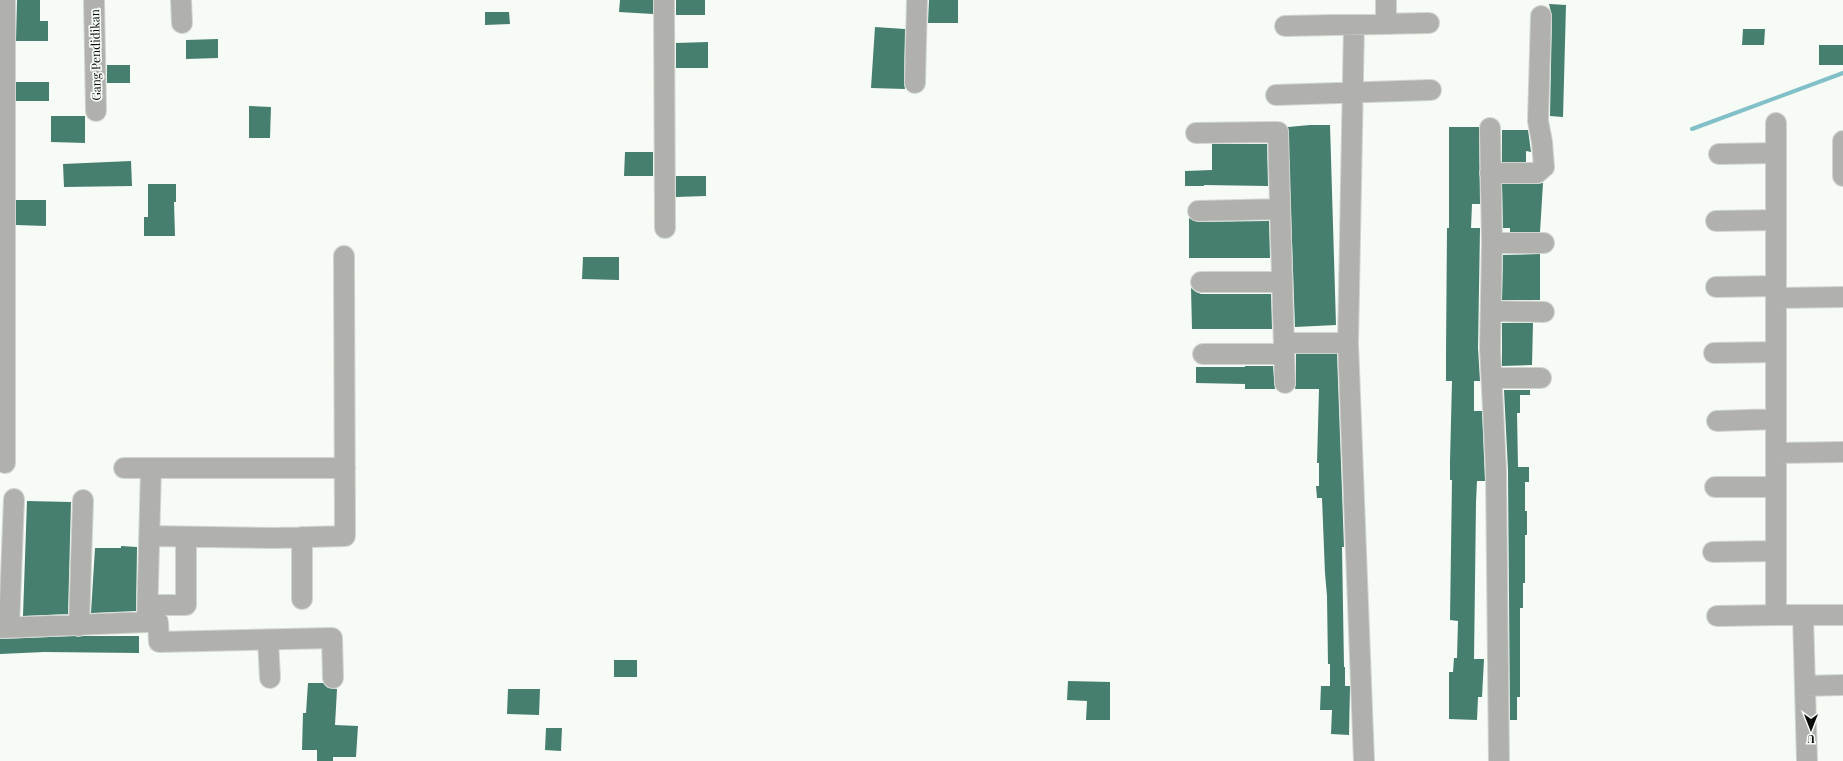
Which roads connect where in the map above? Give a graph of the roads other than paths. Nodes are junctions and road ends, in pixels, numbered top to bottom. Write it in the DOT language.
graph roads {
  1 [pos="5,0"];
  2 [pos="94,0"];
  3 [pos="181,0"];
  4 [pos="664,0"];
  5 [pos="917,0"];
  6 [pos="1386,0"];
  7 [pos="1541,16"];
  8 [pos="182,23"];
  9 [pos="1429,23"];
  10 [pos="1386,24"];
  11 [pos="1354,25"];
  12 [pos="1285,26"];
  13 [pos="915,83"];
  14 [pos="1431,90"];
  15 [pos="1352,92"];
  16 [pos="1276,95"];
  17 [pos="96,110"];
  18 [pos="1776,123"];
  19 [pos="1490,128"];
  20 [pos="1196,133"];
  21 [pos="1843,142"];
  22 [pos="1776,153"];
  23 [pos="1719,154"];
  24 [pos="1490,173"];
  25 [pos="1843,176"];
  26 [pos="1280,209"];
  27 [pos="1198,211"];
  28 [pos="1776,220"];
  29 [pos="1716,221"];
  30 [pos="665,228"];
  31 [pos="1492,243"];
  32 [pos="1544,243"];
  33 [pos="344,256"];
  34 [pos="1201,282"];
  35 [pos="1282,282"];
  36 [pos="1716,287"];
  37 [pos="1776,292"];
  38 [pos="2,294"];
  39 [pos="1843,297"];
  40 [pos="1491,311"];
  41 [pos="1544,312"];
  42 [pos="1348,343"];
  43 [pos="1284,349"];
  44 [pos="1776,352"];
  45 [pos="1714,353"];
  46 [pos="1203,354"];
  47 [pos="1492,378"];
  48 [pos="1541,378"];
  49 [pos="1285,383"];
  50 [pos="1776,419"];
  51 [pos="1718,421"];
  52 [pos="1843,452"];
  53 [pos="1776,453"];
  54 [pos="5,463"];
  55 [pos="124,468"];
  56 [pos="151,468"];
  57 [pos="345,468"];
  58 [pos="1715,487"];
  59 [pos="1775,487"];
  60 [pos="14,499"];
  61 [pos="83,500"];
  62 [pos="150,536"];
  63 [pos="186,537"];
  64 [pos="302,538"];
  65 [pos="1775,551"];
  66 [pos="1713,552"];
  67 [pos="302,599"];
  68 [pos="148,613"];
  69 [pos="1776,615"];
  70 [pos="1803,615"];
  71 [pos="1843,615"];
  72 [pos="1718,616"];
  73 [pos="79,626"];
  74 [pos="5,628"];
  75 [pos="268,640"];
  76 [pos="270,678"];
  77 [pos="333,678"];
  78 [pos="1843,685"];
  79 [pos="1805,686"];
  80 [pos="1364,761"];
  81 [pos="1499,761"];
  82 [pos="1807,761"];
  1 -- 38 [label="street"];
  2 -- 17 [label="street, Gang Pendidikan"];
  3 -- 8 [label="street"];
  4 -- 30 [label="street"];
  5 -- 13 [label="street"];
  6 -- 10 [label="street"];
  7 -- 24 [label="street"];
  9 -- 10 [label="street"];
  10 -- 11 [label="street"];
  11 -- 12 [label="street"];
  11 -- 15 [label="street"];
  14 -- 15 [label="street"];
  15 -- 16 [label="street"];
  15 -- 42 [label="street"];
  18 -- 22 [label="street"];
  19 -- 24 [label="street"];
  20 -- 26 [label="street"];
  21 -- 25 [label="street"];
  22 -- 23 [label="street"];
  22 -- 28 [label="street"];
  24 -- 31 [label="street"];
  26 -- 27 [label="street"];
  26 -- 35 [label="street"];
  28 -- 29 [label="street"];
  28 -- 37 [label="street"];
  31 -- 32 [label="street"];
  31 -- 40 [label="street"];
  33 -- 57 [label="street"];
  34 -- 35 [label="street"];
  35 -- 43 [label="street"];
  36 -- 37 [label="street"];
  37 -- 39 [label="street"];
  37 -- 44 [label="street"];
  38 -- 54 [label="street"];
  40 -- 41 [label="street"];
  40 -- 47 [label="street"];
  42 -- 43 [label="street"];
  42 -- 80 [label="street"];
  43 -- 46 [label="street"];
  43 -- 49 [label="street"];
  44 -- 45 [label="street"];
  44 -- 50 [label="street"];
  47 -- 48 [label="street"];
  47 -- 81 [label="street"];
  50 -- 51 [label="street"];
  50 -- 53 [label="street"];
  52 -- 53 [label="street"];
  53 -- 59 [label="street"];
  55 -- 56 [label="street"];
  56 -- 57 [label="street"];
  56 -- 62 [label="street"];
  57 -- 64 [label="street"];
  58 -- 59 [label="street"];
  59 -- 65 [label="street"];
  60 -- 74 [label="street"];
  61 -- 73 [label="street"];
  62 -- 63 [label="street"];
  62 -- 68 [label="street"];
  63 -- 64 [label="street"];
  63 -- 68 [label="street"];
  64 -- 67 [label="street"];
  65 -- 66 [label="street"];
  65 -- 69 [label="street"];
  68 -- 73 [label="street"];
  68 -- 75 [label="street"];
  69 -- 70 [label="street"];
  69 -- 72 [label="street"];
  70 -- 71 [label="street"];
  70 -- 79 [label="street"];
  73 -- 74 [label="street"];
  75 -- 76 [label="street"];
  75 -- 77 [label="street"];
  78 -- 79 [label="street"];
  79 -- 82 [label="street"];
}
